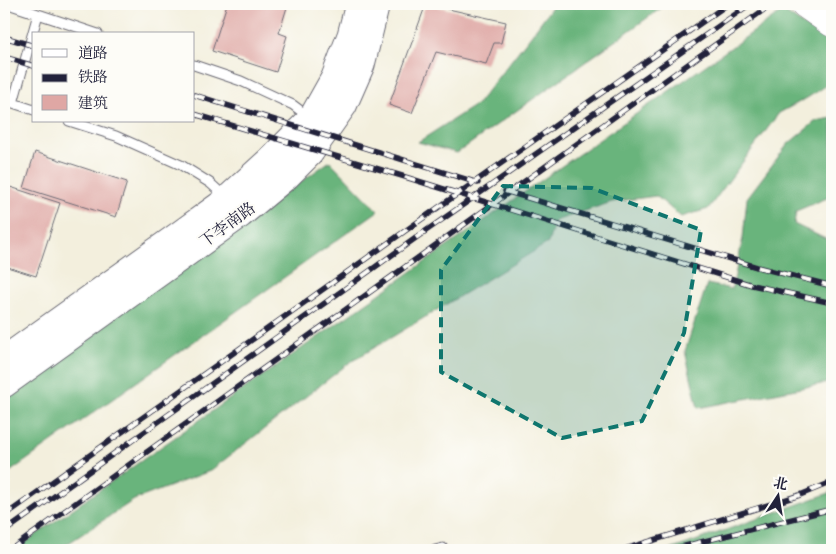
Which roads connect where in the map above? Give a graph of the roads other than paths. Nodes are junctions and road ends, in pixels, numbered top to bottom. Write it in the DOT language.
graph roads {
  1 [pos="8,4"];
  2 [pos="358,4"];
  3 [pos="377,4"];
  4 [pos="805,4"];
  5 [pos="38,14"];
  6 [pos="832,23"];
  7 [pos="92,32"];
  8 [pos="195,65"];
  9 [pos="8,102"];
  10 [pos="32,109"];
  11 [pos="314,119"];
  12 [pos="72,122"];
  13 [pos="281,148"];
  14 [pos="303,161"];
  15 [pos="230,196"];
  16 [pos="4,359"];
  17 [pos="4,385"];
  1 -- 5 [label="lane"];
  2 -- 11 [label="main road, 下李南路"];
  3 -- 11 [label="main road, 下李南路"];
  4 -- 6 [label="highway"];
  5 -- 7 [label="lane"];
  5 -- 9 [label="lane"];
  8 -- 11 [label="lane"];
  9 -- 10 [label="lane"];
  11 -- 13 [label="main road, 下李南路"];
  11 -- 14 [label="main road, 下李南路"];
  12 -- 15 [label="lane"];
  13 -- 14 [label="main road"];
  13 -- 15 [label="main road, 下李南路"];
  14 -- 17 [label="main road, 下李南路"];
  15 -- 16 [label="main road, 下李南路"];
}
